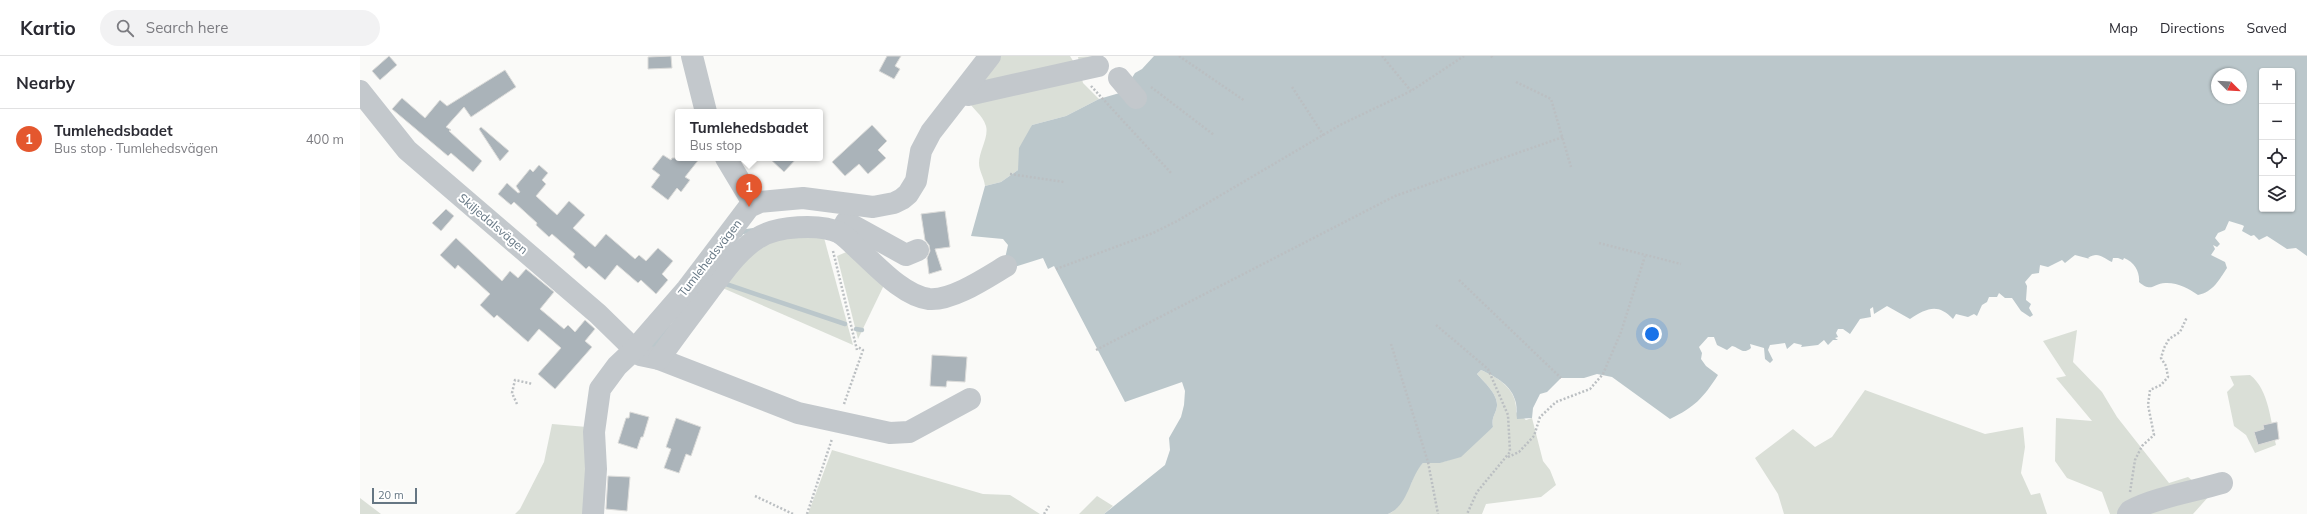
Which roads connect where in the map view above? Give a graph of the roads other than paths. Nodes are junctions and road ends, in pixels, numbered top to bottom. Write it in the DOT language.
graph roads {
  1 [pos="692,56"];
  2 [pos="990,56"];
  3 [pos="1094,75"];
  4 [pos="1119,78"];
  5 [pos="360,91"];
  6 [pos="1143,92"];
  7 [pos="963,93"];
  8 [pos="705,109"];
  9 [pos="728,161"];
  10 [pos="753,203"];
  11 [pos="834,231"];
  12 [pos="918,250"];
  13 [pos="1006,266"];
  14 [pos="634,350"];
  15 [pos="659,359"];
  16 [pos="970,399"];
  17 [pos="2222,483"];
  18 [pos="2129,512"];
  19 [pos="593,514"];
  1 -- 8 [label="street"];
  2 -- 7 [label="street"];
  3 -- 7 [label="street"];
  4 -- 6 [label="street"];
  5 -- 14 [label="street, Skiljedalsvägen"];
  7 -- 10 [label="street"];
  9 -- 10 [label="street"];
  10 -- 14 [label="street, Tumlehedsvägen"];
  11 -- 12 [label="street"];
  11 -- 13 [label="street"];
  11 -- 15 [label="street"];
  14 -- 15 [label="street"];
  14 -- 19 [label="street, Tumlehedsvägen"];
  15 -- 16 [label="street"];
  17 -- 18 [label="street"];
}
